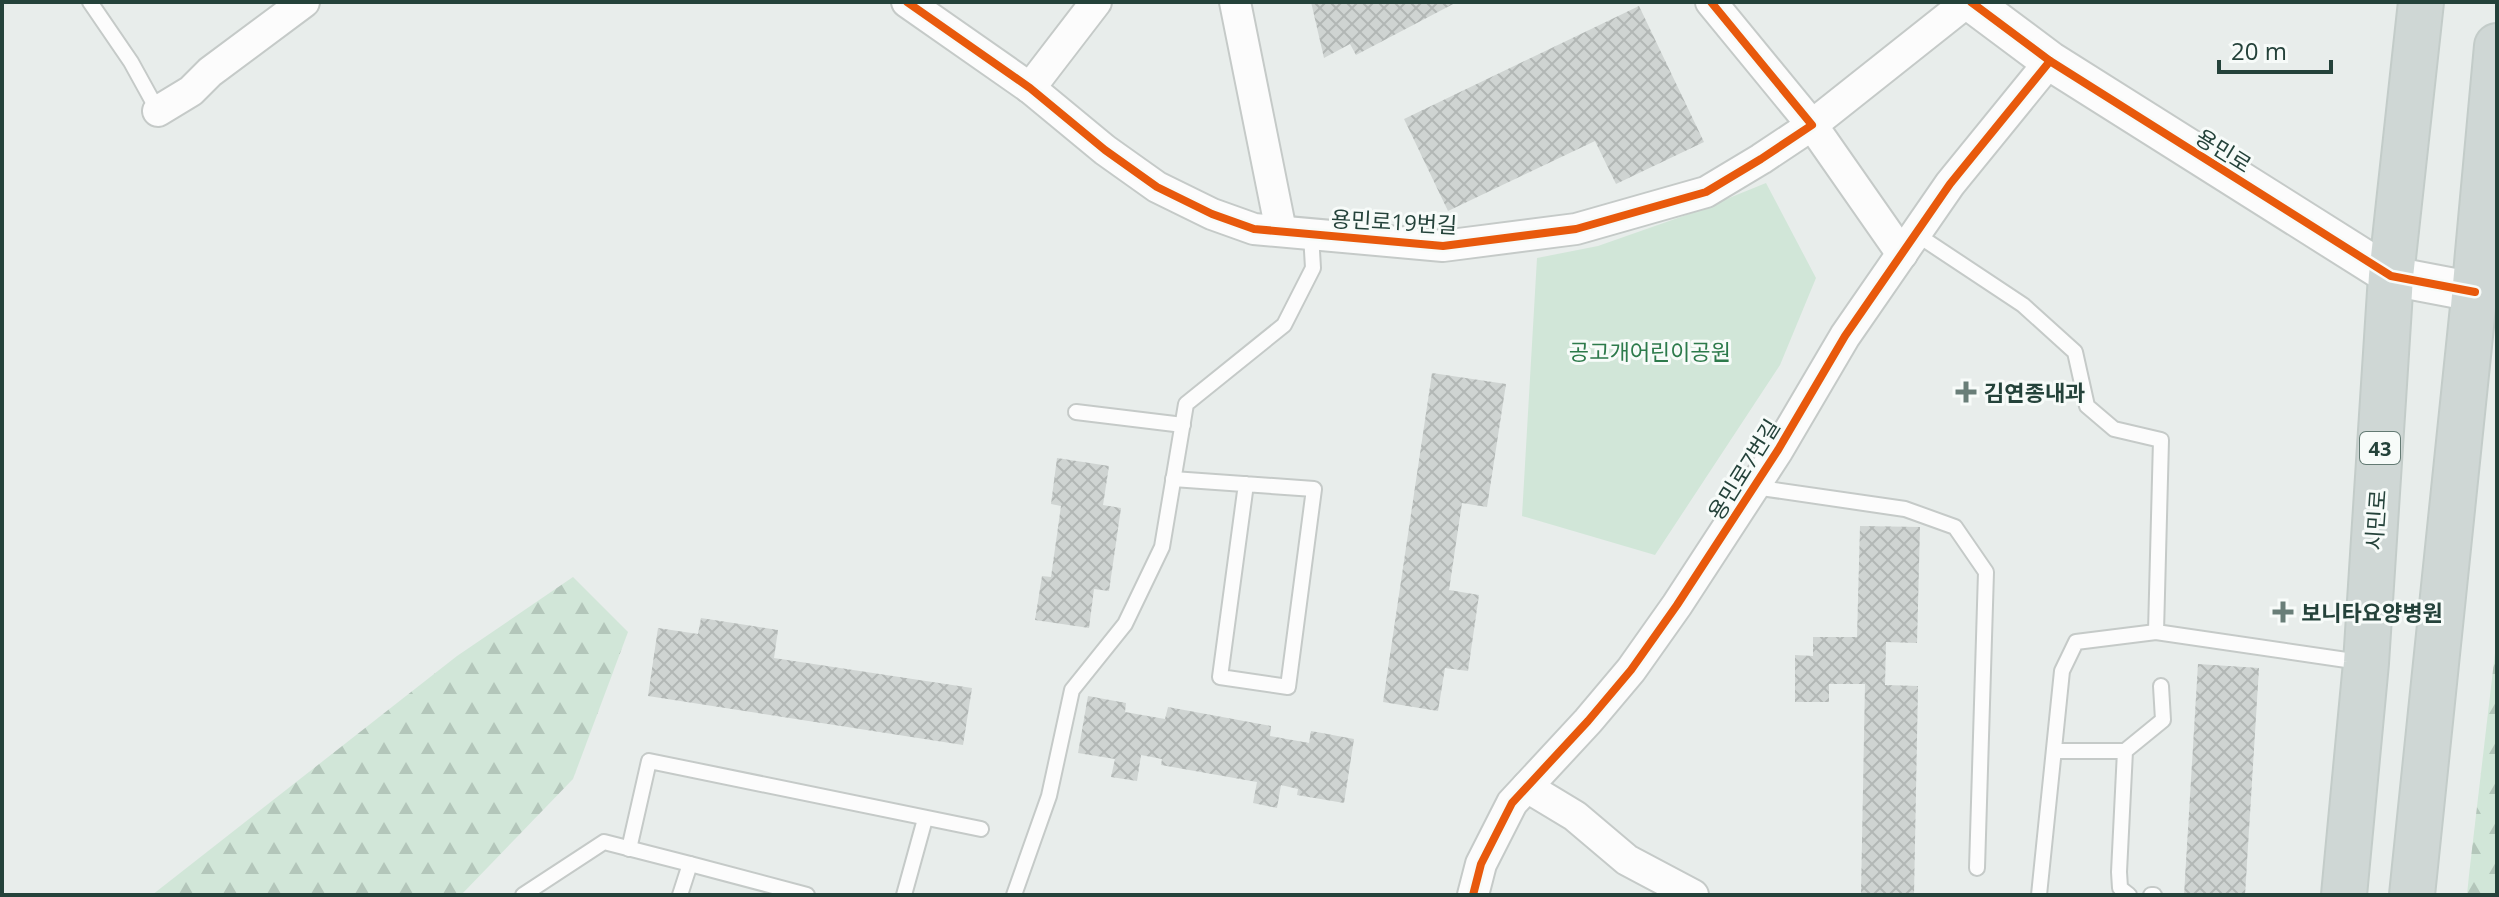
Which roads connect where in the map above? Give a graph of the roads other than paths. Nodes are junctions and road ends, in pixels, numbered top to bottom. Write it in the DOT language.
graph roads {
  1 [pos="90,2"];
  2 [pos="304,2"];
  3 [pos="907,2"];
  4 [pos="1096,2"];
  5 [pos="1235,2"];
  6 [pos="1711,2"];
  7 [pos="1969,2"];
  8 [pos="2421,2"];
  9 [pos="2497,46"];
  10 [pos="2050,61"];
  11 [pos="1030,88"];
  12 [pos="158,111"];
  13 [pos="1812,125"];
  14 [pos="1281,231"];
  15 [pos="1311,234"];
  16 [pos="1909,244"];
  17 [pos="2391,276"];
  18 [pos="2475,292"];
  19 [pos="1076,412"];
  20 [pos="1183,425"];
  21 [pos="1173,479"];
  22 [pos="1246,484"];
  23 [pos="1754,487"];
  24 [pos="2156,632"];
  25 [pos="2366,663"];
  26 [pos="2161,686"];
  27 [pos="2054,751"];
  28 [pos="2125,751"];
  29 [pos="1527,787"];
  30 [pos="925,819"];
  31 [pos="981,829"];
  32 [pos="629,849"];
  33 [pos="690,864"];
  34 [pos="1977,868"];
  35 [pos="523,895"];
  36 [pos="680,895"];
  37 [pos="807,895"];
  38 [pos="904,895"];
  39 [pos="1014,895"];
  40 [pos="1473,895"];
  41 [pos="1693,895"];
  42 [pos="2039,895"];
  43 [pos="2129,895"];
  44 [pos="2344,895"];
  45 [pos="2412,895"];
  1 -- 12 [label="lane"];
  2 -- 12 [label="street"];
  3 -- 11 [label="street, 용민로19번길"];
  4 -- 11 [label="street"];
  5 -- 14 [label="street"];
  6 -- 13 [label="street"];
  7 -- 10 [label="street, 용민로"];
  7 -- 13 [label="street, 용민로19번길"];
  8 -- 17 [label="main road, 시민로 / 43"];
  9 -- 18 [label="main road"];
  10 -- 16 [label="street, 용민로7번길"];
  10 -- 17 [label="street, 용민로"];
  11 -- 14 [label="street, 용민로19번길"];
  13 -- 15 [label="street, 용민로19번길"];
  13 -- 16 [label="street"];
  14 -- 15 [label="street, 용민로19번길"];
  15 -- 20 [label="lane"];
  16 -- 23 [label="street, 용민로7번길"];
  16 -- 24 [label="lane"];
  17 -- 18 [label="street, 용민로"];
  17 -- 25 [label="main road, 시민로 / 43"];
  18 -- 45 [label="main road"];
  19 -- 20 [label="lane"];
  20 -- 21 [label="lane"];
  21 -- 22 [label="lane"];
  21 -- 39 [label="lane"];
  22 -- 22 [label="lane"];
  23 -- 29 [label="street, 용민로7번길"];
  23 -- 34 [label="lane"];
  24 -- 25 [label="lane"];
  24 -- 27 [label="lane"];
  25 -- 44 [label="main road, 시민로 / 43"];
  26 -- 28 [label="lane"];
  27 -- 28 [label="lane"];
  27 -- 42 [label="lane"];
  28 -- 43 [label="lane"];
  29 -- 40 [label="street, 용민로7번길"];
  29 -- 41 [label="street"];
  30 -- 31 [label="lane"];
  30 -- 32 [label="lane"];
  30 -- 38 [label="lane"];
  32 -- 33 [label="lane"];
  32 -- 35 [label="lane"];
  33 -- 36 [label="lane"];
  33 -- 37 [label="lane"];
}
